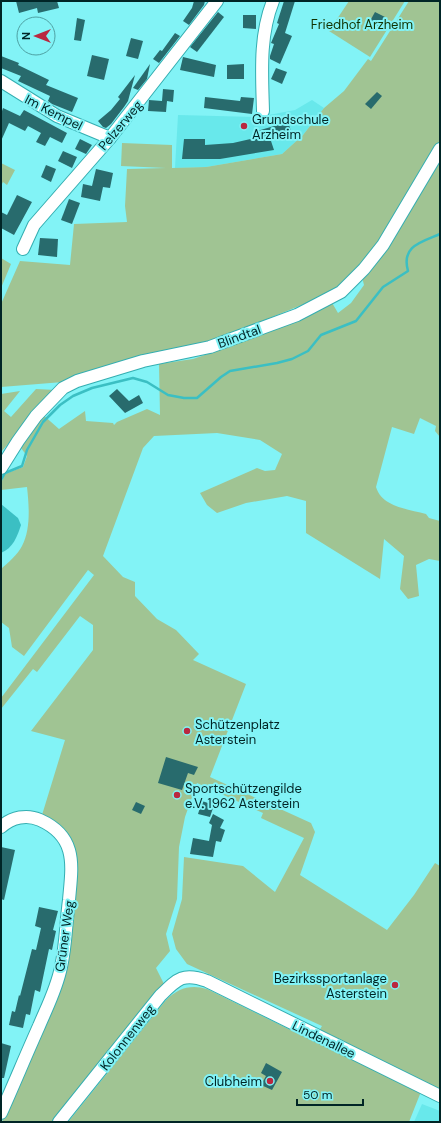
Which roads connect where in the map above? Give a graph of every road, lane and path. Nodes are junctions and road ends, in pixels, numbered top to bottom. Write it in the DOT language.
graph roads {
  1 [pos="217,1"];
  2 [pos="273,1"];
  3 [pos="4,88"];
  4 [pos="263,111"];
  5 [pos="110,138"];
  6 [pos="440,149"];
  7 [pos="23,249"];
  8 [pos="1,468"];
  9 [pos="4,824"];
  10 [pos="208,981"];
  11 [pos="440,1096"];
  12 [pos="1,1112"];
  13 [pos="59,1122"];
  1 -- 5 [label="street, Pelzerweg"];
  2 -- 4 [label="street"];
  3 -- 5 [label="street, Im Kempel"];
  5 -- 7 [label="street, Pelzerweg"];
  6 -- 8 [label="street, Blindtal"];
  9 -- 12 [label="street, Grüner Weg"];
  10 -- 11 [label="street, Lindenallee"];
  10 -- 13 [label="street, Kolonnenweg"];
}
